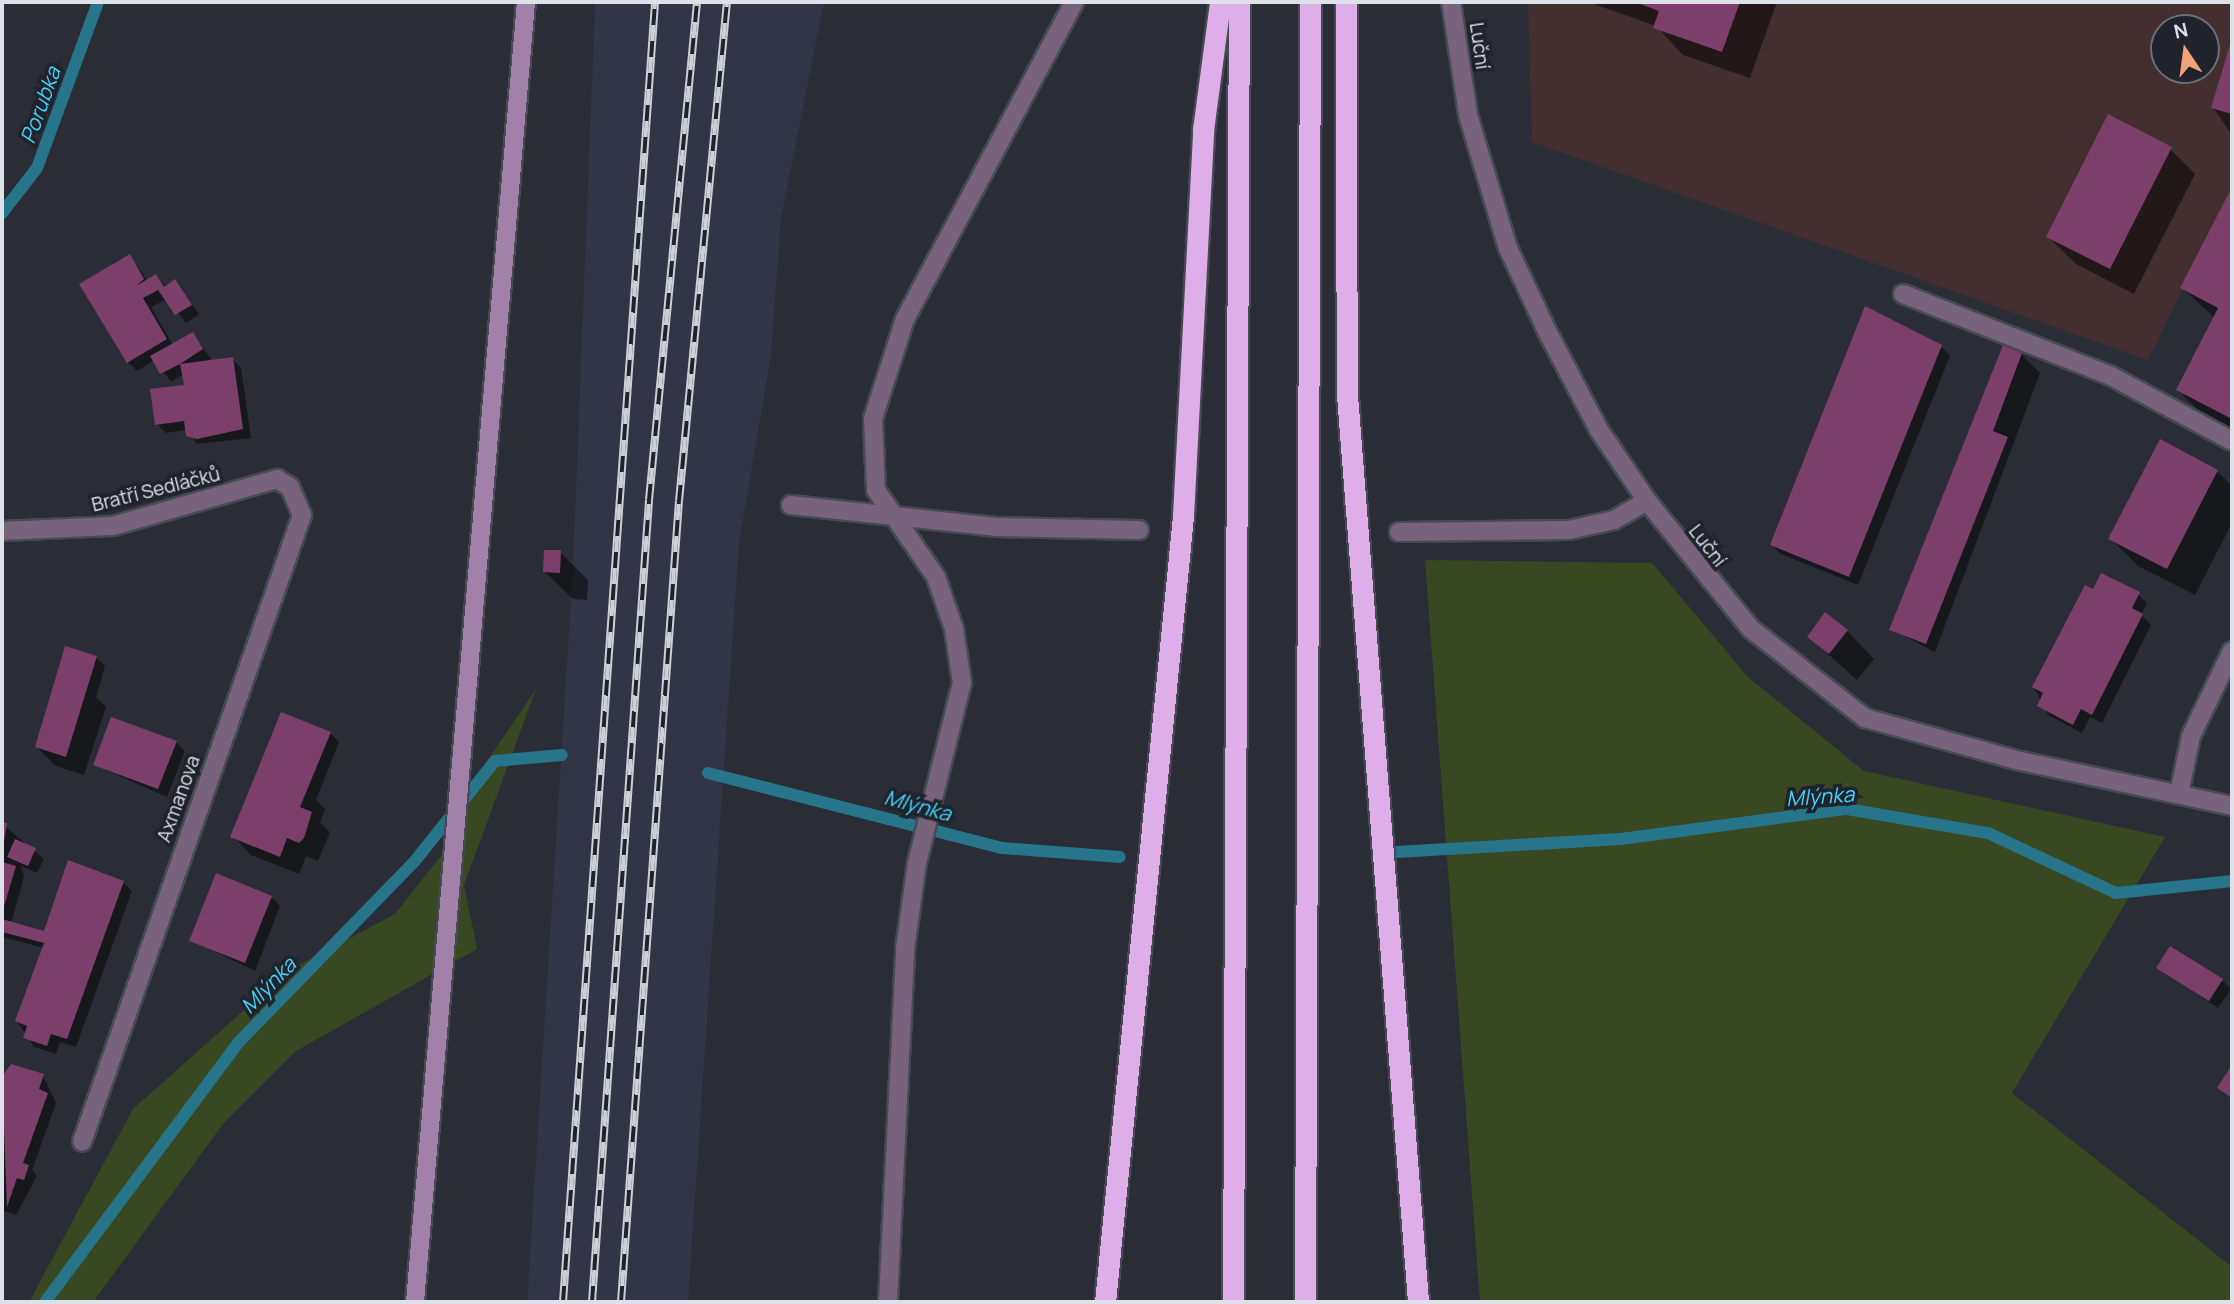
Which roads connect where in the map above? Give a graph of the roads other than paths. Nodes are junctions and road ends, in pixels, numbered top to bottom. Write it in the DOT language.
graph roads {
  1 [pos="526,2"];
  2 [pos="1074,2"];
  3 [pos="1220,2"];
  4 [pos="1239,2"];
  5 [pos="1310,2"];
  6 [pos="1346,2"];
  7 [pos="1451,2"];
  8 [pos="1903,294"];
  9 [pos="2232,441"];
  10 [pos="277,480"];
  11 [pos="1647,501"];
  12 [pos="791,505"];
  13 [pos="887,512"];
  14 [pos="1139,530"];
  15 [pos="2,531"];
  16 [pos="1399,532"];
  17 [pos="2232,651"];
  18 [pos="2179,794"];
  19 [pos="2232,806"];
  20 [pos="82,1142"];
  21 [pos="415,1302"];
  22 [pos="888,1302"];
  23 [pos="1105,1302"];
  24 [pos="1233,1302"];
  25 [pos="1305,1302"];
  26 [pos="1418,1302"];
  1 -- 21 [label="street"];
  2 -- 13 [label="street"];
  3 -- 23 [label="highway"];
  4 -- 24 [label="highway"];
  5 -- 25 [label="highway"];
  6 -- 26 [label="highway"];
  7 -- 11 [label="street, Luční"];
  8 -- 9 [label="street"];
  10 -- 15 [label="street, Bratří Sedláčků"];
  10 -- 20 [label="street, Axmanova"];
  11 -- 16 [label="street"];
  11 -- 18 [label="street, Luční"];
  12 -- 13 [label="street"];
  13 -- 14 [label="street"];
  13 -- 22 [label="street"];
  17 -- 18 [label="street"];
  18 -- 19 [label="street, Luční"];
}
